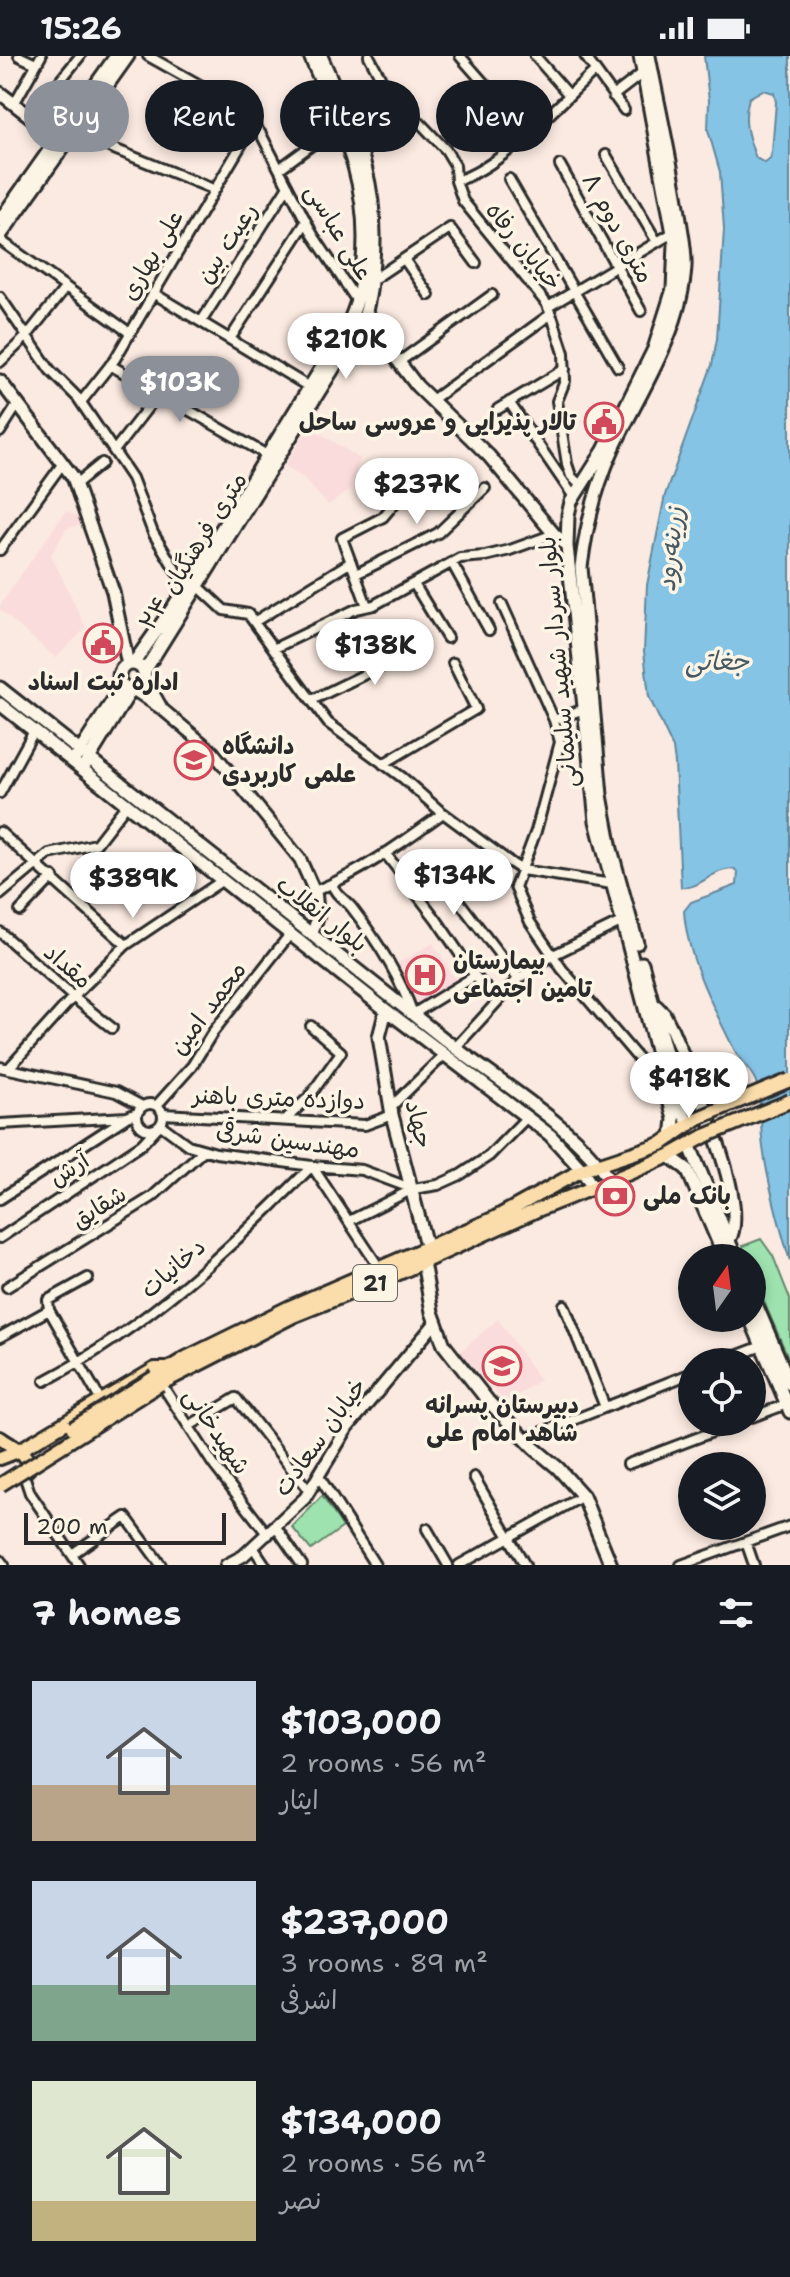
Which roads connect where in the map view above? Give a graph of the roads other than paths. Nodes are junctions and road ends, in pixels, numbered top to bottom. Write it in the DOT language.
graph roads {
  1 [pos="19,56"];
  2 [pos="80,56"];
  3 [pos="116,56"];
  4 [pos="128,56"];
  5 [pos="148,56"];
  6 [pos="310,56"];
  7 [pos="321,56"];
  8 [pos="460,56"];
  9 [pos="535,56"];
  10 [pos="585,56"];
  11 [pos="640,56"];
  12 [pos="649,56"];
  13 [pos="371,57"];
  14 [pos="38,60"];
  15 [pos="595,71"];
  16 [pos="644,72"];
  17 [pos="61,80"];
  18 [pos="100,80"];
  19 [pos="110,80"];
  20 [pos="191,80"];
  21 [pos="322,80"];
  22 [pos="329,80"];
  23 [pos="382,80"];
  24 [pos="481,80"];
  25 [pos="0,93"];
  26 [pos="569,95"];
  27 [pos="613,96"];
  28 [pos="14,104"];
  29 [pos="553,109"];
  30 [pos="624,110"];
  31 [pos="24,113"];
  32 [pos="420,123"];
  33 [pos="264,144"];
  34 [pos="52,152"];
  35 [pos="54,152"];
  36 [pos="121,152"];
  37 [pos="236,152"];
  38 [pos="302,152"];
  39 [pos="352,152"];
  40 [pos="359,152"];
  41 [pos="503,152"];
  42 [pos="606,155"];
  43 [pos="560,165"];
  44 [pos="279,169"];
  45 [pos="509,179"];
  46 [pos="456,181"];
  47 [pos="288,186"];
  48 [pos="213,189"];
  49 [pos="0,220"];
  50 [pos="306,222"];
  51 [pos="674,232"];
  52 [pos="0,238"];
  53 [pos="657,242"];
  54 [pos="404,259"];
  55 [pos="476,263"];
  56 [pos="615,267"];
  57 [pos="371,281"];
  58 [pos="66,287"];
  59 [pos="574,291"];
  60 [pos="153,293"];
  61 [pos="429,295"];
  62 [pos="492,295"];
  63 [pos="0,297"];
  64 [pos="362,307"];
  65 [pos="550,310"];
  66 [pos="641,311"];
  67 [pos="201,322"];
  68 [pos="130,333"];
  69 [pos="26,337"];
  70 [pos="230,339"];
  71 [pos="0,362"];
  72 [pos="399,362"];
  73 [pos="110,365"];
  74 [pos="618,367"];
  75 [pos="565,369"];
  76 [pos="0,381"];
  77 [pos="314,390"];
  78 [pos="159,393"];
  79 [pos="432,400"];
  80 [pos="81,402"];
  81 [pos="509,402"];
  82 [pos="18,404"];
  83 [pos="498,409"];
  84 [pos="0,432"];
  85 [pos="114,451"];
  86 [pos="267,455"];
  87 [pos="63,463"];
  88 [pos="102,463"];
  89 [pos="75,485"];
  90 [pos="580,485"];
  91 [pos="485,488"];
  92 [pos="597,493"];
  93 [pos="574,497"];
  94 [pos="417,503"];
  95 [pos="567,530"];
  96 [pos="587,531"];
  97 [pos="554,534"];
  98 [pos="567,546"];
  99 [pos="0,550"];
  100 [pos="351,562"];
  101 [pos="452,563"];
  102 [pos="356,574"];
  103 [pos="414,584"];
  104 [pos="191,586"];
  105 [pos="502,604"];
  106 [pos="367,606"];
  107 [pos="254,622"];
  108 [pos="489,630"];
  109 [pos="447,638"];
  110 [pos="421,643"];
  111 [pos="275,648"];
  112 [pos="453,663"];
  113 [pos="130,664"];
  114 [pos="145,675"];
  115 [pos="0,688"];
  116 [pos="129,688"];
  117 [pos="312,700"];
  118 [pos="0,704"];
  119 [pos="162,709"];
  120 [pos="584,709"];
  121 [pos="554,720"];
  122 [pos="34,731"];
  123 [pos="82,760"];
  124 [pos="383,764"];
  125 [pos="0,793"];
  126 [pos="127,804"];
  127 [pos="443,813"];
  128 [pos="0,832"];
  129 [pos="385,853"];
  130 [pos="38,864"];
  131 [pos="522,870"];
  132 [pos="439,875"];
  133 [pos="53,877"];
  134 [pos="223,880"];
  135 [pos="332,884"];
  136 [pos="612,884"];
  137 [pos="315,891"];
  138 [pos="0,895"];
  139 [pos="20,911"];
  140 [pos="623,921"];
  141 [pos="0,932"];
  142 [pos="291,933"];
  143 [pos="308,939"];
  144 [pos="126,945"];
  145 [pos="553,955"];
  146 [pos="475,976"];
  147 [pos="518,979"];
  148 [pos="73,997"];
  149 [pos="498,1001"];
  150 [pos="653,1003"];
  151 [pos="386,1010"];
  152 [pos="413,1014"];
  153 [pos="311,1026"];
  154 [pos="112,1028"];
  155 [pos="450,1051"];
  156 [pos="4,1068"];
  157 [pos="666,1068"];
  158 [pos="790,1080"];
  159 [pos="668,1094"];
  160 [pos="790,1101"];
  161 [pos="157,1105"];
  162 [pos="140,1110"];
  163 [pos="392,1111"];
  164 [pos="163,1114"];
  165 [pos="127,1117"];
  166 [pos="527,1117"];
  167 [pos="285,1120"];
  168 [pos="693,1121"];
  169 [pos="0,1124"];
  170 [pos="158,1127"];
  171 [pos="555,1131"];
  172 [pos="672,1137"];
  173 [pos="689,1144"];
  174 [pos="204,1150"];
  175 [pos="669,1156"];
  176 [pos="599,1163"];
  177 [pos="312,1166"];
  178 [pos="582,1170"];
  179 [pos="609,1181"];
  180 [pos="593,1188"];
  181 [pos="413,1189"];
  182 [pos="0,1199"];
  183 [pos="349,1221"];
  184 [pos="0,1238"];
  185 [pos="724,1242"];
  186 [pos="427,1249"];
  187 [pos="423,1262"];
  188 [pos="380,1269"];
  189 [pos="88,1278"];
  190 [pos="7,1287"];
  191 [pos="564,1305"];
  192 [pos="49,1310"];
  193 [pos="436,1322"];
  194 [pos="766,1328"];
  195 [pos="756,1332"];
  196 [pos="0,1337"];
  197 [pos="762,1346"];
  198 [pos="757,1348"];
  199 [pos="79,1363"];
  200 [pos="678,1378"];
  201 [pos="164,1379"];
  202 [pos="45,1381"];
  203 [pos="790,1384"];
  204 [pos="101,1401"];
  205 [pos="605,1407"];
  206 [pos="788,1408"];
  207 [pos="766,1414"];
  208 [pos="189,1426"];
  209 [pos="702,1436"];
  210 [pos="0,1438"];
  211 [pos="37,1439"];
  212 [pos="525,1439"];
  213 [pos="18,1451"];
  214 [pos="51,1455"];
  215 [pos="0,1458"];
  216 [pos="628,1464"];
  217 [pos="26,1472"];
  218 [pos="318,1475"];
  219 [pos="0,1476"];
  220 [pos="474,1477"];
  221 [pos="0,1488"];
  222 [pos="309,1491"];
  223 [pos="583,1496"];
  224 [pos="790,1526"];
  225 [pos="427,1529"];
  226 [pos="272,1531"];
  227 [pos="510,1537"];
  228 [pos="746,1542"];
  229 [pos="253,1547"];
  230 [pos="72,1554"];
  231 [pos="0,1560"];
  232 [pos="699,1562"];
  233 [pos="4,1565"];
  234 [pos="79,1565"];
  235 [pos="161,1565"];
  236 [pos="226,1565"];
  237 [pos="265,1565"];
  238 [pos="302,1565"];
  239 [pos="375,1565"];
  240 [pos="448,1565"];
  241 [pos="459,1565"];
  242 [pos="525,1565"];
  243 [pos="613,1565"];
  244 [pos="681,1565"];
  245 [pos="754,1565"];
  1 -- 14 [label="street"];
  2 -- 17 [label="street"];
  3 -- 18 [label="main road"];
  4 -- 19 [label="main road"];
  5 -- 20 [label="street, علی عباسی"];
  6 -- 21 [label="main road, ۲۴ متری فرهنگیان"];
  7 -- 22 [label="main road, ۲۴ متری فرهنگیان"];
  8 -- 24 [label="street"];
  9 -- 26 [label="street"];
  10 -- 15 [label="street"];
  11 -- 16 [label="main road, بلوار سردار شهید سلیمانی"];
  12 -- 92 [label="main road, بلوار سردار شهید سلیمانی"];
  13 -- 23 [label="street, خیابان رفاه"];
  14 -- 28 [label="street"];
  15 -- 26 [label="street"];
  15 -- 27 [label="street"];
  16 -- 27 [label="street"];
  16 -- 51 [label="main road, بلوار سردار شهید سلیمانی"];
  25 -- 28 [label="main road"];
  26 -- 29 [label="street"];
  27 -- 30 [label="street"];
  28 -- 31 [label="main road"];
  32 -- 46 [label="street, خیابان رفاه"];
  33 -- 44 [label="street, علی عباسی"];
  34 -- 49 [label="main road"];
  35 -- 52 [label="main road"];
  36 -- 48 [label="street"];
  37 -- 48 [label="street, علی بهاری"];
  38 -- 44 [label="street"];
  39 -- 64 [label="main road, ۲۴ متری فرهنگیان"];
  40 -- 57 [label="main road, ۲۴ متری فرهنگیان"];
  41 -- 46 [label="street"];
  42 -- 53 [label="street"];
  43 -- 56 [label="street, ۸ متری دوم"];
  44 -- 47 [label="street, علی عباسی"];
  45 -- 59 [label="street"];
  46 -- 65 [label="street, خیابان رفاه"];
  47 -- 50 [label="street, علی عباسی"];
  47 -- 67 [label="street, رعیت بین"];
  48 -- 60 [label="street, علی بهاری"];
  50 -- 64 [label="street, علی عباسی"];
  50 -- 70 [label="street"];
  51 -- 53 [label="street"];
  51 -- 90 [label="main road, بلوار سردار شهید سلیمانی"];
  52 -- 58 [label="street"];
  53 -- 56 [label="street"];
  54 -- 55 [label="street"];
  54 -- 57 [label="street"];
  54 -- 61 [label="street"];
  56 -- 59 [label="street"];
  56 -- 66 [label="street, ۸ متری دوم"];
  57 -- 64 [label="main road, ۲۴ متری فرهنگیان"];
  58 -- 68 [label="street"];
  58 -- 69 [label="street"];
  59 -- 65 [label="street"];
  59 -- 74 [label="street"];
  60 -- 67 [label="street"];
  60 -- 68 [label="street, علی بهاری"];
  62 -- 72 [label="street"];
  63 -- 69 [label="street"];
  64 -- 72 [label="main road"];
  64 -- 77 [label="main road, ۲۴ متری فرهنگیان"];
  65 -- 75 [label="street, خیابان رفاه"];
  65 -- 79 [label="street"];
  67 -- 70 [label="street"];
  68 -- 73 [label="street, علی بهاری"];
  69 -- 71 [label="street"];
  69 -- 80 [label="street"];
  70 -- 77 [label="street"];
  72 -- 79 [label="main road"];
  73 -- 78 [label="street"];
  73 -- 80 [label="street, علی بهاری"];
  75 -- 81 [label="street"];
  75 -- 90 [label="street, خیابان رفاه"];
  76 -- 82 [label="main road"];
  77 -- 86 [label="main road, ۲۴ متری فرهنگیان"];
  77 -- 104 [label="main road, ۲۴ متری فرهنگیان"];
  78 -- 85 [label="street"];
  78 -- 86 [label="street"];
  79 -- 97 [label="main road"];
  80 -- 85 [label="street"];
  81 -- 83 [label="street"];
  81 -- 93 [label="street"];
  82 -- 84 [label="street"];
  82 -- 87 [label="main road"];
  85 -- 104 [label="street"];
  86 -- 104 [label="main road, ۲۴ متری فرهنگیان"];
  87 -- 89 [label="main road"];
  87 -- 99 [label="street"];
  88 -- 89 [label="street"];
  89 -- 113 [label="main road"];
  90 -- 92 [label="main road"];
  90 -- 93 [label="main road, بلوار سردار شهید سلیمانی"];
  91 -- 102 [label="street"];
  92 -- 96 [label="main road, بلوار سردار شهید سلیمانی"];
  93 -- 95 [label="main road, بلوار سردار شهید سلیمانی"];
  94 -- 100 [label="street"];
  95 -- 96 [label="main road"];
  95 -- 98 [label="main road, بلوار سردار شهید سلیمانی"];
  96 -- 150 [label="main road, بلوار سردار شهید سلیمانی"];
  97 -- 98 [label="main road"];
  97 -- 101 [label="street"];
  98 -- 120 [label="main road, بلوار سردار شهید سلیمانی"];
  100 -- 102 [label="street"];
  100 -- 107 [label="street"];
  101 -- 103 [label="street"];
  101 -- 108 [label="street"];
  102 -- 106 [label="street"];
  103 -- 106 [label="street"];
  103 -- 109 [label="street"];
  104 -- 107 [label="street"];
  104 -- 113 [label="main road, ۲۴ متری فرهنگیان"];
  104 -- 114 [label="main road, ۲۴ متری فرهنگیان"];
  105 -- 121 [label="street"];
  106 -- 111 [label="street"];
  107 -- 111 [label="street"];
  110 -- 117 [label="street"];
  111 -- 117 [label="street"];
  112 -- 124 [label="street"];
  113 -- 114 [label="main road"];
  113 -- 116 [label="main road"];
  114 -- 116 [label="main road"];
  114 -- 119 [label="street"];
  115 -- 123 [label="main road, بلوار انقلاب"];
  116 -- 119 [label="street"];
  116 -- 123 [label="main road"];
  117 -- 124 [label="street"];
  118 -- 122 [label="main road, بلوار انقلاب"];
  119 -- 137 [label="street"];
  120 -- 121 [label="street"];
  120 -- 136 [label="main road, بلوار سردار شهید سلیمانی"];
  121 -- 131 [label="street"];
  122 -- 123 [label="main road, بلوار انقلاب"];
  122 -- 125 [label="street"];
  123 -- 126 [label="main road, بلوار انقلاب"];
  123 -- 143 [label="main road, بلوار انقلاب"];
  124 -- 127 [label="street"];
  126 -- 130 [label="street"];
  126 -- 134 [label="main road, بلوار انقلاب"];
  127 -- 129 [label="street"];
  127 -- 131 [label="street"];
  128 -- 130 [label="street"];
  129 -- 135 [label="street"];
  129 -- 146 [label="street"];
  130 -- 133 [label="street"];
  130 -- 138 [label="street"];
  131 -- 136 [label="street"];
  131 -- 145 [label="street"];
  132 -- 147 [label="street"];
  133 -- 139 [label="street"];
  133 -- 144 [label="street"];
  134 -- 142 [label="main road, بلوار انقلاب"];
  134 -- 144 [label="street"];
  135 -- 137 [label="street"];
  135 -- 152 [label="street"];
  136 -- 140 [label="main road, بلوار سردار شهید سلیمانی"];
  137 -- 143 [label="street"];
  140 -- 145 [label="street"];
  140 -- 157 [label="main road, بلوار سردار شهید سلیمانی"];
  141 -- 148 [label="street, مقداد"];
  142 -- 143 [label="main road, بلوار انقلاب"];
  142 -- 161 [label="street, محمد امین"];
  143 -- 151 [label="main road, بلوار انقلاب"];
  143 -- 152 [label="main road, بلوار انقلاب"];
  144 -- 148 [label="street"];
  145 -- 147 [label="street"];
  145 -- 159 [label="street"];
  146 -- 149 [label="street"];
  146 -- 152 [label="street"];
  147 -- 149 [label="street"];
  148 -- 154 [label="street, مقداد"];
  148 -- 156 [label="street"];
  149 -- 155 [label="street"];
  150 -- 157 [label="main road, بلوار سردار شهید سلیمانی"];
  150 -- 185 [label="main road"];
  151 -- 155 [label="main road, بلوار انقلاب"];
  151 -- 163 [label="main road, جهاد"];
  152 -- 155 [label="main road, بلوار انقلاب"];
  153 -- 167 [label="street"];
  155 -- 163 [label="street"];
  155 -- 166 [label="main road, بلوار انقلاب"];
  155 -- 171 [label="main road, بلوار انقلاب"];
  156 -- 162 [label="street"];
  157 -- 159 [label="main road, بلوار سردار شهید سلیمانی"];
  157 -- 168 [label="main road, بلوار سردار شهید سلیمانی"];
  158 -- 168 [label="main road, 21, bridge"];
  159 -- 172 [label="main road, بلوار سردار شهید سلیمانی"];
  160 -- 173 [label="main road, 21, bridge"];
  161 -- 162 [label="street"];
  161 -- 164 [label="street"];
  162 -- 165 [label="street"];
  162 -- 170 [label="street"];
  163 -- 167 [label="street, دوازده متری باهنر"];
  163 -- 181 [label="main road, جهاد"];
  164 -- 167 [label="street, دوازده متری باهنر"];
  164 -- 170 [label="street"];
  165 -- 169 [label="street"];
  165 -- 182 [label="street"];
  166 -- 171 [label="main road, بلوار انقلاب"];
  166 -- 181 [label="street"];
  168 -- 172 [label="main road, 21"];
  170 -- 174 [label="street, مهندسین شرقی"];
  170 -- 184 [label="street, آرش"];
  171 -- 176 [label="main road, بلوار انقلاب"];
  171 -- 178 [label="main road, بلوار انقلاب"];
  172 -- 176 [label="main road, 21"];
  173 -- 175 [label="main road, 21"];
  173 -- 185 [label="main road"];
  174 -- 177 [label="street, مهندسین شرقی"];
  174 -- 190 [label="street, شقایق"];
  175 -- 179 [label="main road, 21"];
  175 -- 185 [label="main road"];
  176 -- 178 [label="main road, 21"];
  176 -- 179 [label="main road, بلوار انقلاب"];
  177 -- 181 [label="street, مهندسین شرقی"];
  177 -- 183 [label="street"];
  177 -- 199 [label="street, دخانیات"];
  178 -- 180 [label="main road, بلوار انقلاب"];
  178 -- 186 [label="main road, 21"];
  179 -- 180 [label="main road, 21"];
  180 -- 187 [label="main road, 21"];
  181 -- 183 [label="street"];
  181 -- 186 [label="main road, جهاد"];
  183 -- 188 [label="street"];
  186 -- 188 [label="main road, 21"];
  187 -- 193 [label="main road"];
  187 -- 201 [label="main road, 21"];
  188 -- 201 [label="main road, 21"];
  189 -- 192 [label="street"];
  191 -- 205 [label="street"];
  192 -- 196 [label="street"];
  192 -- 199 [label="street"];
  193 -- 212 [label="main road"];
  193 -- 218 [label="street, خیابان سعادت"];
  194 -- 203 [label="main road"];
  195 -- 197 [label="main road"];
  197 -- 198 [label="street"];
  197 -- 206 [label="main road"];
  199 -- 202 [label="street, دخانیات"];
  199 -- 204 [label="street"];
  200 -- 205 [label="street"];
  201 -- 204 [label="main road"];
  201 -- 208 [label="street, شهیدخانی"];
  201 -- 214 [label="main road"];
  201 -- 219 [label="main road, 21, bridge"];
  201 -- 221 [label="main road, 21, bridge"];
  204 -- 211 [label="main road"];
  205 -- 212 [label="street"];
  206 -- 207 [label="street"];
  208 -- 222 [label="street"];
  208 -- 226 [label="street, شهیدخانی"];
  209 -- 216 [label="street"];
  210 -- 213 [label="main road"];
  211 -- 213 [label="main road"];
  211 -- 214 [label="main road"];
  212 -- 223 [label="main road"];
  213 -- 215 [label="main road"];
  213 -- 217 [label="main road"];
  214 -- 217 [label="main road"];
  217 -- 221 [label="main road"];
  217 -- 230 [label="street"];
  218 -- 222 [label="street, خیابان سعادت"];
  218 -- 239 [label="street"];
  220 -- 227 [label="street"];
  222 -- 226 [label="street, خیابان سعادت"];
  223 -- 227 [label="street"];
  223 -- 243 [label="main road"];
  224 -- 228 [label="street"];
  225 -- 240 [label="street"];
  226 -- 229 [label="street, خیابان سعادت"];
  226 -- 238 [label="street, شهیدخانی"];
  227 -- 241 [label="street"];
  227 -- 242 [label="street"];
  228 -- 232 [label="street"];
  228 -- 245 [label="street"];
  229 -- 236 [label="street, خیابان سعادت"];
  229 -- 237 [label="street"];
  230 -- 234 [label="street"];
  230 -- 235 [label="street"];
  231 -- 233 [label="street"];
  232 -- 244 [label="street"];
}
